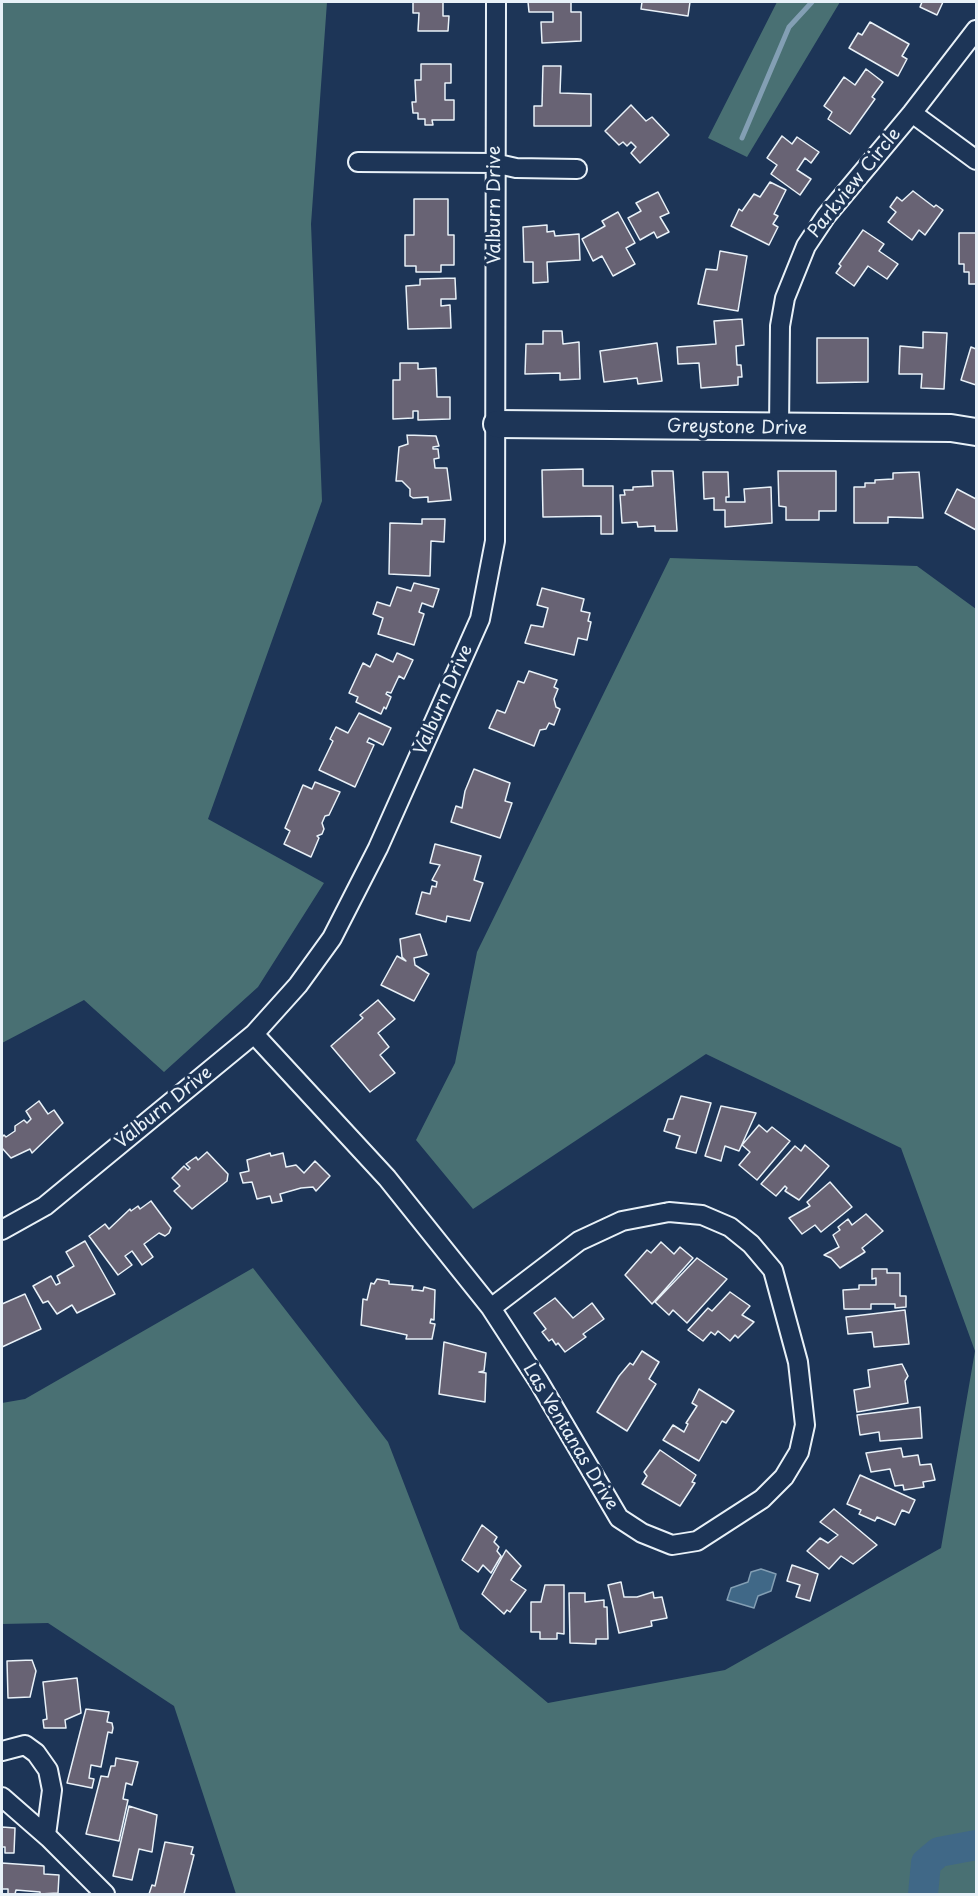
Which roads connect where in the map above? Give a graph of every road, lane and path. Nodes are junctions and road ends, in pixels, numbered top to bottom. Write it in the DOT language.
graph roads {
  1 [pos="496,2"];
  2 [pos="976,30"];
  3 [pos="912,113"];
  4 [pos="976,160"];
  5 [pos="358,162"];
  6 [pos="494,164"];
  7 [pos="577,169"];
  8 [pos="497,424"];
  9 [pos="779,428"];
  10 [pos="976,432"];
  11 [pos="254,1034"];
  12 [pos="2,1230"];
  13 [pos="491,1308"];
  14 [pos="2,1751"];
  15 [pos="2,1797"];
  16 [pos="46,1835"];
  17 [pos="105,1894"];
  1 -- 6 [label="street, Valburn Drive"];
  2 -- 3 [label="street, Parkview Circle"];
  3 -- 4 [label="street"];
  3 -- 9 [label="street, Parkview Circle"];
  5 -- 6 [label="street"];
  6 -- 7 [label="street"];
  6 -- 8 [label="street, Valburn Drive"];
  8 -- 9 [label="street, Greystone Drive"];
  8 -- 11 [label="street, Valburn Drive"];
  9 -- 10 [label="street, Greystone Drive"];
  11 -- 12 [label="street, Valburn Drive"];
  11 -- 13 [label="street, Las Ventanas Drive"];
  13 -- 13 [label="street, Las Ventanas Drive"];
  14 -- 16 [label="street"];
  15 -- 16 [label="street"];
  16 -- 17 [label="street"];
}
